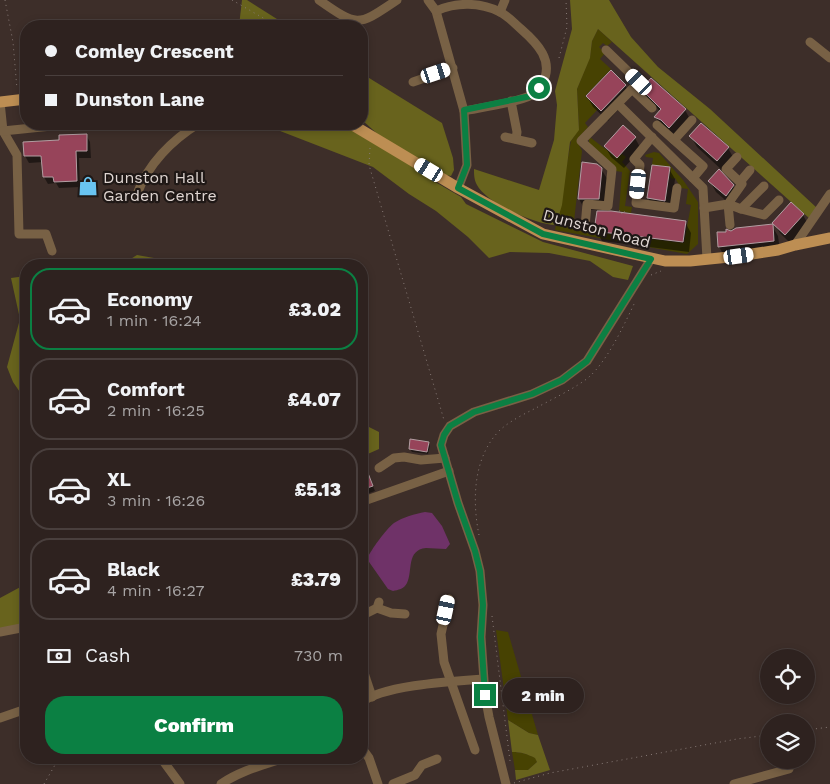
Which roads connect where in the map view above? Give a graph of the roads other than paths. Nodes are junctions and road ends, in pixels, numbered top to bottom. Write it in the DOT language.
graph roads {
  1 [pos="320,0"];
  2 [pos="397,0"];
  3 [pos="505,0"];
  4 [pos="432,4"];
  5 [pos="500,12"];
  6 [pos="354,20"];
  7 [pos="362,20"];
  8 [pos="810,42"];
  9 [pos="606,50"];
  10 [pos="830,58"];
  11 [pos="453,68"];
  12 [pos="413,82"];
  13 [pos="632,90"];
  14 [pos="20,100"];
  15 [pos="511,101"];
  16 [pos="0,102"];
  17 [pos="618,104"];
  18 [pos="652,108"];
  19 [pos="464,110"];
  20 [pos="692,120"];
  21 [pos="658,125"];
  22 [pos="20,129"];
  23 [pos="189,130"];
  24 [pos="361,130"];
  25 [pos="3,131"];
  26 [pos="505,137"];
  27 [pos="652,137"];
  28 [pos="516,139"];
  29 [pos="674,140"];
  30 [pos="532,144"];
  31 [pos="736,157"];
  32 [pos="750,170"];
  33 [pos="693,178"];
  34 [pos="740,182"];
  35 [pos="764,186"];
  36 [pos="458,188"];
  37 [pos="677,188"];
  38 [pos="138,194"];
  39 [pos="830,194"];
  40 [pos="779,200"];
  41 [pos="728,204"];
  42 [pos="704,208"];
  43 [pos="741,209"];
  44 [pos="730,225"];
  45 [pos="585,227"];
  46 [pos="830,238"];
  47 [pos="795,245"];
  48 [pos="52,251"];
  49 [pos="651,259"];
  50 [pos="707,260"];
  51 [pos="445,458"];
  52 [pos="379,468"];
  53 [pos="449,470"];
  54 [pos="368,499"];
  55 [pos="449,599"];
  56 [pos="368,611"];
  57 [pos="405,614"];
  58 [pos="20,628"];
  59 [pos="0,632"];
  60 [pos="483,679"];
  61 [pos="450,681"];
  62 [pos="368,685"];
  63 [pos="372,697"];
  64 [pos="368,699"];
  65 [pos="20,712"];
  66 [pos="0,718"];
  67 [pos="475,750"];
  68 [pos="368,756"];
  69 [pos="438,759"];
  70 [pos="165,764"];
  71 [pos="260,764"];
  72 [pos="789,769"];
  73 [pos="745,783"];
  74 [pos="180,784"];
  75 [pos="221,784"];
  76 [pos="378,784"];
  77 [pos="393,784"];
  78 [pos="508,784"];
  79 [pos="734,784"];
  1 -- 6 [label="street"];
  2 -- 7 [label="street"];
  3 -- 5 [label="street"];
  4 -- 5 [label="street"];
  4 -- 11 [label="street"];
  5 -- 15 [label="street"];
  8 -- 10 [label="street"];
  9 -- 13 [label="street"];
  11 -- 12 [label="street"];
  11 -- 19 [label="street"];
  13 -- 17 [label="street"];
  13 -- 18 [label="street"];
  14 -- 16 [label="main road"];
  15 -- 19 [label="street"];
  15 -- 28 [label="street"];
  16 -- 25 [label="street"];
  17 -- 27 [label="street"];
  17 -- 45 [label="street"];
  19 -- 36 [label="street"];
  20 -- 29 [label="street"];
  21 -- 29 [label="street"];
  22 -- 25 [label="street"];
  23 -- 38 [label="street"];
  24 -- 36 [label="main road, Dunston Road"];
  25 -- 48 [label="street"];
  26 -- 28 [label="street"];
  27 -- 33 [label="street"];
  27 -- 37 [label="street"];
  28 -- 30 [label="street"];
  29 -- 33 [label="street"];
  31 -- 34 [label="street"];
  32 -- 34 [label="street"];
  33 -- 42 [label="street"];
  34 -- 41 [label="street"];
  35 -- 43 [label="street"];
  36 -- 49 [label="main road, Dunston Road"];
  39 -- 47 [label="street"];
  40 -- 43 [label="street"];
  41 -- 42 [label="street"];
  41 -- 43 [label="street"];
  41 -- 44 [label="street"];
  42 -- 50 [label="street"];
  46 -- 47 [label="main road, Dunston Road"];
  47 -- 50 [label="main road, Dunston Road"];
  49 -- 50 [label="main road, Dunston Road"];
  49 -- 51 [label="street"];
  51 -- 52 [label="street"];
  51 -- 53 [label="street"];
  53 -- 54 [label="street"];
  53 -- 60 [label="street"];
  55 -- 61 [label="street"];
  56 -- 57 [label="street"];
  58 -- 59 [label="street"];
  60 -- 61 [label="street"];
  60 -- 78 [label="street"];
  61 -- 63 [label="street"];
  61 -- 67 [label="street"];
  62 -- 63 [label="street"];
  63 -- 64 [label="street"];
  65 -- 66 [label="street"];
  68 -- 76 [label="street"];
  69 -- 77 [label="street"];
  70 -- 74 [label="street"];
  71 -- 75 [label="street"];
  72 -- 73 [label="street"];
  73 -- 79 [label="street"];
}
